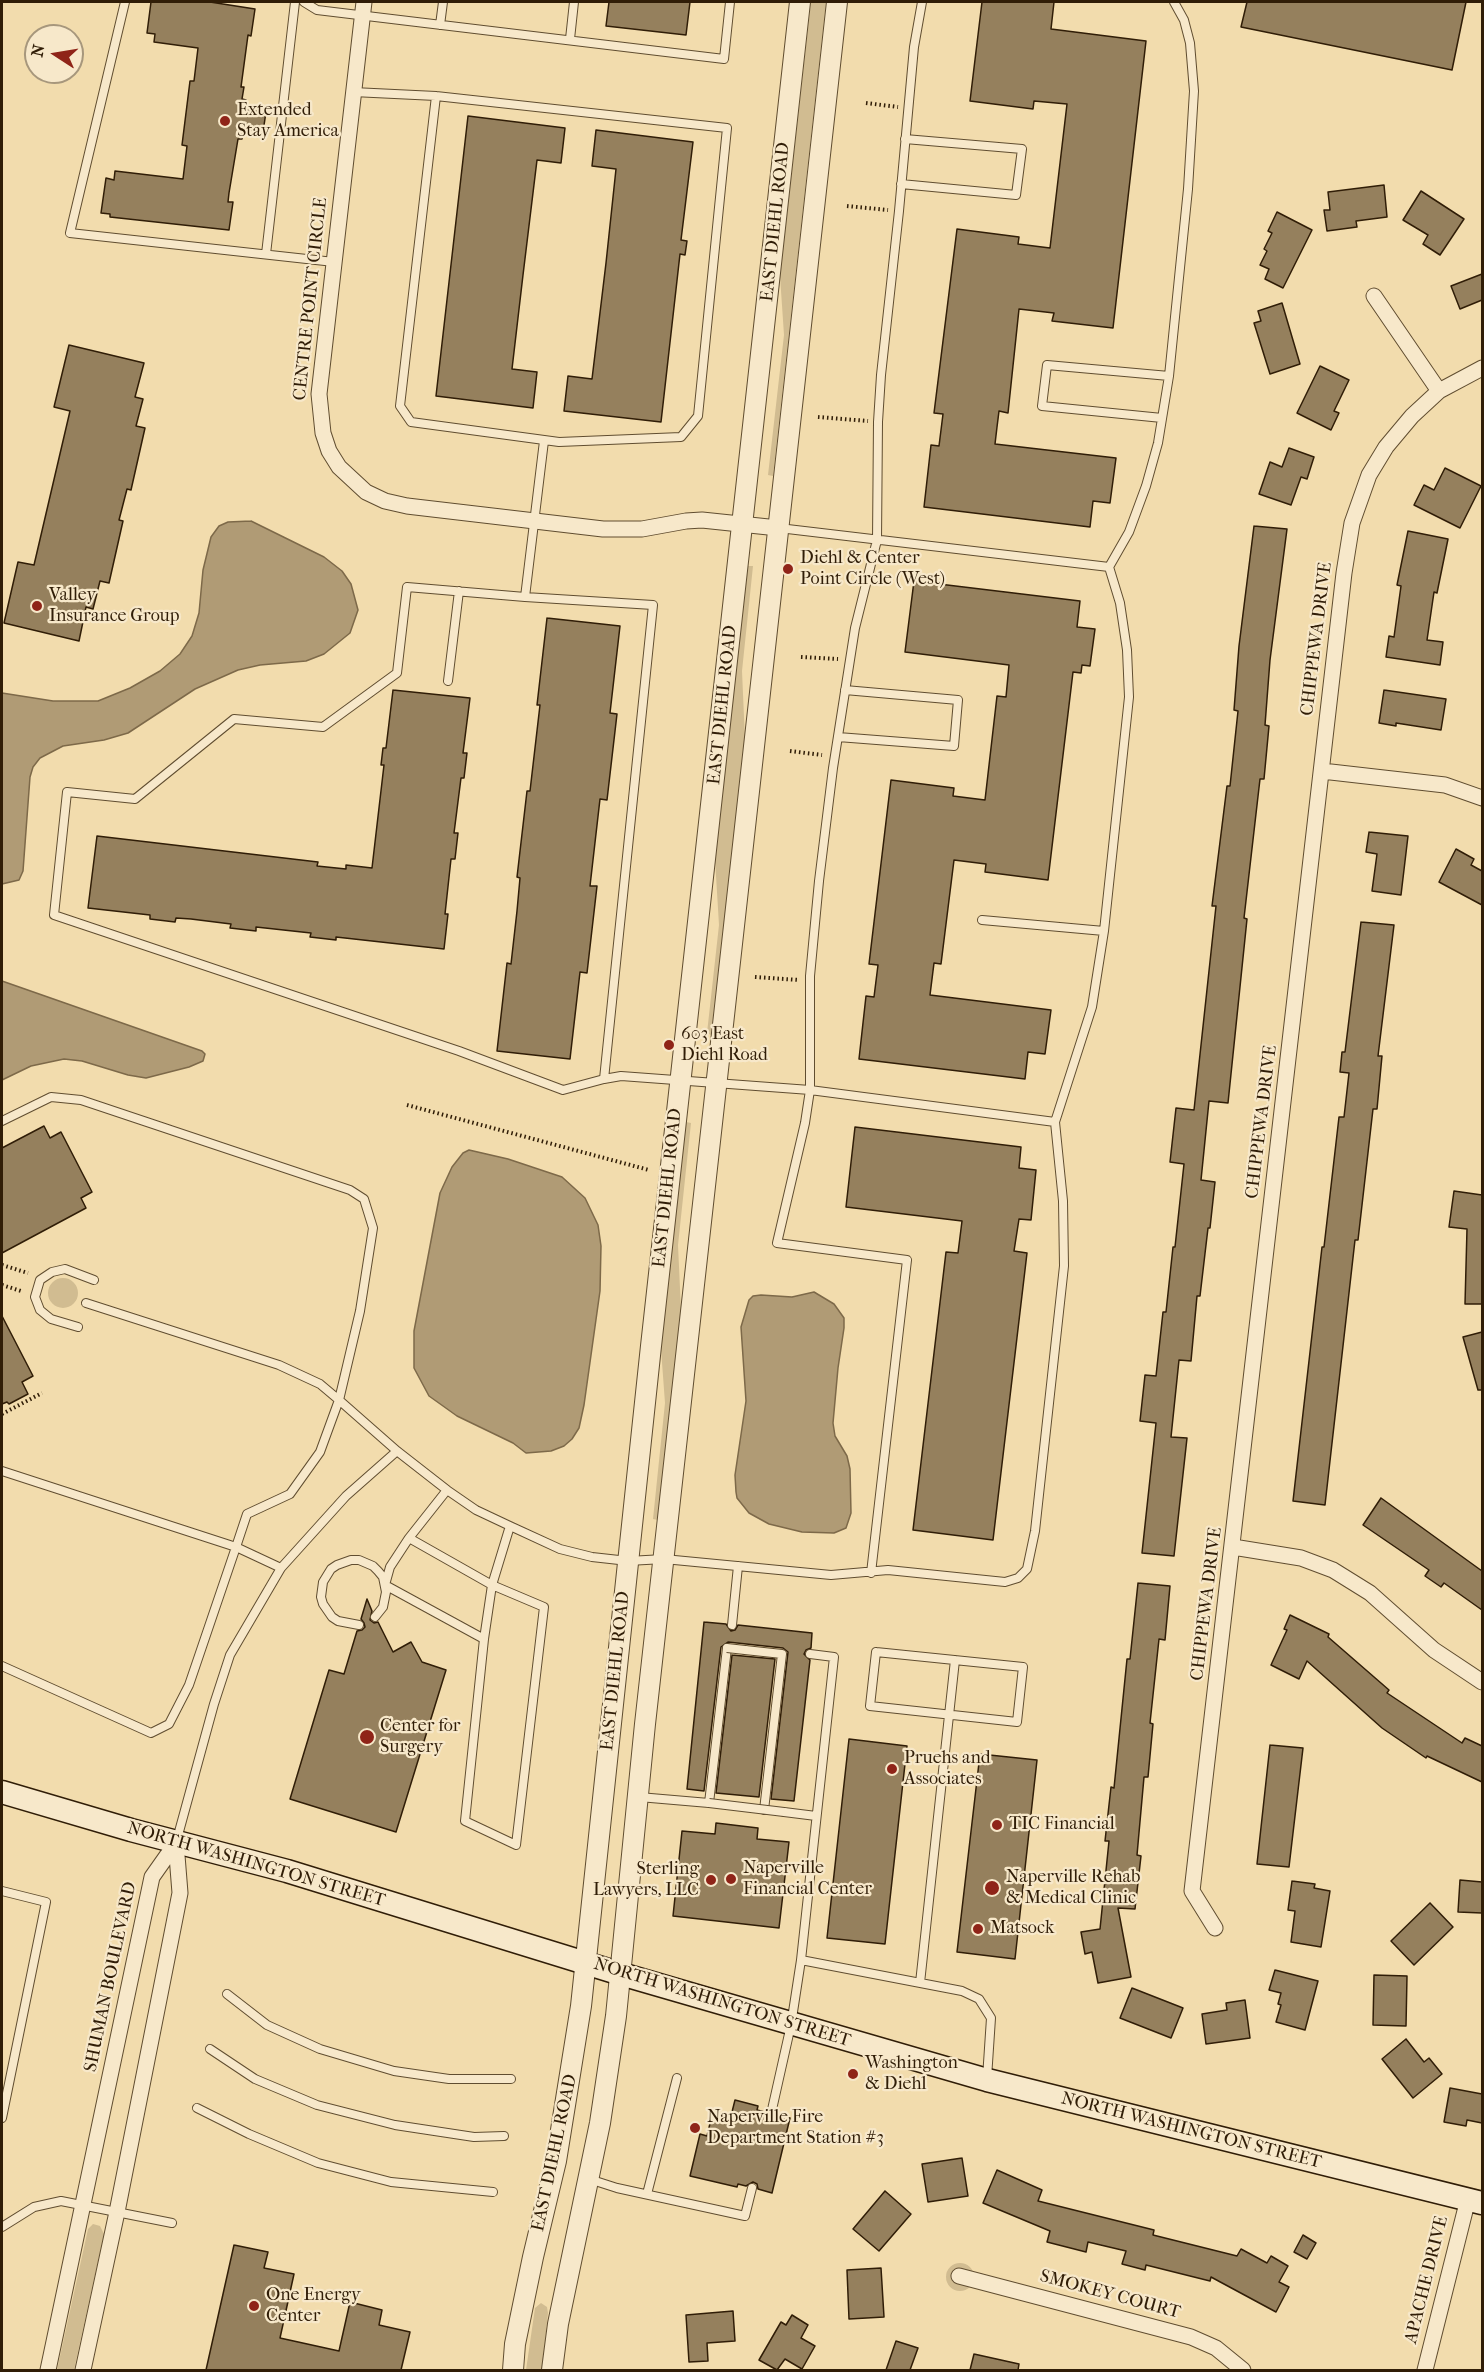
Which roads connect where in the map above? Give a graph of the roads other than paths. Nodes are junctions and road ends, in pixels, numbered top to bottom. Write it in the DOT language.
graph roads {
  1 [pos="125,2"];
  2 [pos="295,2"];
  3 [pos="304,2"];
  4 [pos="443,2"];
  5 [pos="574,2"];
  6 [pos="730,2"];
  7 [pos="800,2"];
  8 [pos="837,2"];
  9 [pos="922,2"];
  10 [pos="1174,2"];
  11 [pos="363,8"];
  12 [pos="440,25"];
  13 [pos="570,39"];
  14 [pos="354,92"];
  15 [pos="436,96"];
  16 [pos="905,139"];
  17 [pos="901,184"];
  18 [pos="266,254"];
  19 [pos="334,262"];
  20 [pos="1374,296"];
  21 [pos="1482,368"];
  22 [pos="1169,376"];
  23 [pos="1439,391"];
  24 [pos="1162,418"];
  25 [pos="544,441"];
  26 [pos="533,521"];
  27 [pos="743,525"];
  28 [pos="778,528"];
  29 [pos="877,540"];
  30 [pos="1109,567"];
  31 [pos="459,591"];
  32 [pos="525,597"];
  33 [pos="448,681"];
  34 [pos="845,690"];
  35 [pos="838,737"];
  36 [pos="1322,771"];
  37 [pos="1482,798"];
  38 [pos="982,920"];
  39 [pos="1104,931"];
  40 [pos="604,1079"];
  41 [pos="680,1081"];
  42 [pos="717,1082"];
  43 [pos="810,1090"];
  44 [pos="2,1121"];
  45 [pos="1055,1122"];
  46 [pos="94,1280"];
  47 [pos="86,1303"];
  48 [pos="78,1327"];
  49 [pos="339,1400"];
  50 [pos="397,1451"];
  51 [pos="2,1471"];
  52 [pos="447,1490"];
  53 [pos="510,1526"];
  54 [pos="409,1538"];
  55 [pos="236,1547"];
  56 [pos="1233,1547"];
  57 [pos="664,1558"];
  58 [pos="628,1561"];
  59 [pos="738,1566"];
  60 [pos="281,1568"];
  61 [pos="871,1573"];
  62 [pos="386,1585"];
  63 [pos="492,1585"];
  64 [pos="375,1617"];
  65 [pos="359,1625"];
  66 [pos="732,1625"];
  67 [pos="484,1639"];
  68 [pos="810,1654"];
  69 [pos="955,1660"];
  70 [pos="2,1665"];
  71 [pos="1482,1682"];
  72 [pos="949,1714"];
  73 [pos="2,1792"];
  74 [pos="637,1797"];
  75 [pos="709,1803"];
  76 [pos="764,1810"];
  77 [pos="816,1816"];
  78 [pos="176,1843"];
  79 [pos="2,1892"];
  80 [pos="1215,1928"];
  81 [pos="801,1960"];
  82 [pos="584,1963"];
  83 [pos="621,1974"];
  84 [pos="920,1983"];
  85 [pos="227,1994"];
  86 [pos="791,2025"];
  87 [pos="210,2049"];
  88 [pos="677,2078"];
  89 [pos="511,2079"];
  90 [pos="987,2080"];
  91 [pos="197,2108"];
  92 [pos="771,2114"];
  93 [pos="2,2118"];
  94 [pos="504,2136"];
  95 [pos="590,2179"];
  96 [pos="752,2188"];
  97 [pos="493,2192"];
  98 [pos="647,2194"];
  99 [pos="1475,2201"];
  100 [pos="83,2205"];
  101 [pos="117,2212"];
  102 [pos="172,2223"];
  103 [pos="2,2227"];
  104 [pos="959,2276"];
  105 [pos="48,2370"];
  106 [pos="83,2370"];
  107 [pos="513,2370"];
  108 [pos="552,2370"];
  109 [pos="1243,2370"];
  110 [pos="1425,2370"];
  1 -- 18 [label="lane"];
  2 -- 18 [label="lane"];
  3 -- 11 [label="lane"];
  4 -- 12 [label="lane"];
  5 -- 13 [label="lane"];
  6 -- 13 [label="lane"];
  7 -- 27 [label="street, EAST DIEHL ROAD"];
  8 -- 28 [label="street, EAST DIEHL ROAD"];
  9 -- 16 [label="lane"];
  10 -- 22 [label="lane"];
  11 -- 12 [label="lane"];
  11 -- 14 [label="street, CENTRE POINT CIRCLE"];
  12 -- 13 [label="lane"];
  14 -- 15 [label="lane"];
  14 -- 19 [label="street, CENTRE POINT CIRCLE"];
  15 -- 25 [label="lane"];
  15 -- 25 [label="lane"];
  16 -- 17 [label="lane"];
  16 -- 17 [label="lane"];
  17 -- 29 [label="lane"];
  18 -- 19 [label="lane"];
  19 -- 26 [label="street, CENTRE POINT CIRCLE"];
  20 -- 23 [label="street"];
  21 -- 23 [label="street, CHIPPEWA DRIVE"];
  22 -- 24 [label="lane"];
  22 -- 24 [label="lane"];
  23 -- 36 [label="street, CHIPPEWA DRIVE"];
  24 -- 30 [label="lane"];
  25 -- 26 [label="lane"];
  26 -- 27 [label="street, CENTRE POINT CIRCLE"];
  26 -- 32 [label="lane"];
  27 -- 28 [label="street, CENTRE POINT CIRCLE"];
  27 -- 41 [label="street, EAST DIEHL ROAD"];
  28 -- 29 [label="lane"];
  28 -- 42 [label="street, EAST DIEHL ROAD"];
  29 -- 30 [label="lane"];
  29 -- 34 [label="lane"];
  30 -- 39 [label="lane"];
  31 -- 32 [label="lane"];
  31 -- 33 [label="lane"];
  31 -- 40 [label="lane"];
  32 -- 40 [label="lane"];
  34 -- 35 [label="lane"];
  34 -- 35 [label="lane"];
  35 -- 43 [label="lane"];
  36 -- 37 [label="street"];
  36 -- 56 [label="street, CHIPPEWA DRIVE"];
  38 -- 39 [label="lane"];
  39 -- 45 [label="lane"];
  40 -- 41 [label="lane"];
  41 -- 42 [label="lane"];
  41 -- 58 [label="street, EAST DIEHL ROAD"];
  42 -- 43 [label="lane"];
  42 -- 57 [label="street, EAST DIEHL ROAD"];
  43 -- 45 [label="lane"];
  43 -- 61 [label="lane"];
  44 -- 49 [label="lane"];
  45 -- 61 [label="lane"];
  46 -- 48 [label="lane"];
  47 -- 49 [label="lane"];
  49 -- 50 [label="lane"];
  49 -- 55 [label="lane"];
  50 -- 52 [label="lane"];
  50 -- 60 [label="lane"];
  51 -- 55 [label="lane"];
  52 -- 53 [label="lane"];
  52 -- 54 [label="lane"];
  53 -- 58 [label="lane"];
  53 -- 63 [label="lane"];
  54 -- 62 [label="lane"];
  54 -- 63 [label="lane"];
  55 -- 60 [label="lane"];
  55 -- 70 [label="lane"];
  56 -- 71 [label="street"];
  56 -- 80 [label="street, CHIPPEWA DRIVE"];
  57 -- 58 [label="lane"];
  57 -- 59 [label="lane"];
  57 -- 74 [label="street, EAST DIEHL ROAD"];
  58 -- 82 [label="street, EAST DIEHL ROAD"];
  59 -- 61 [label="lane"];
  59 -- 66 [label="lane"];
  60 -- 78 [label="lane"];
  62 -- 64 [label="lane"];
  62 -- 65 [label="lane"];
  62 -- 67 [label="lane"];
  63 -- 67 [label="lane"];
  63 -- 67 [label="lane"];
  68 -- 77 [label="lane"];
  69 -- 72 [label="lane"];
  69 -- 72 [label="lane"];
  69 -- 72 [label="lane"];
  72 -- 84 [label="lane"];
  73 -- 78 [label="main road, NORTH WASHINGTON STREET"];
  74 -- 75 [label="lane"];
  74 -- 83 [label="street, EAST DIEHL ROAD"];
  75 -- 76 [label="lane, bridge"];
  75 -- 76 [label="lane, bridge"];
  76 -- 77 [label="lane, bridge"];
  77 -- 81 [label="lane"];
  78 -- 82 [label="main road, NORTH WASHINGTON STREET"];
  78 -- 100 [label="street, SHUMAN BOULEVARD"];
  78 -- 101 [label="street"];
  79 -- 93 [label="lane"];
  81 -- 84 [label="lane"];
  81 -- 86 [label="lane"];
  82 -- 83 [label="main road, NORTH WASHINGTON STREET"];
  82 -- 107 [label="street, EAST DIEHL ROAD"];
  83 -- 86 [label="main road, NORTH WASHINGTON STREET"];
  83 -- 95 [label="street, EAST DIEHL ROAD"];
  84 -- 90 [label="lane"];
  85 -- 89 [label="lane"];
  86 -- 90 [label="main road, NORTH WASHINGTON STREET"];
  86 -- 92 [label="lane"];
  87 -- 94 [label="lane"];
  88 -- 98 [label="lane"];
  90 -- 99 [label="main road, NORTH WASHINGTON STREET"];
  91 -- 97 [label="lane"];
  95 -- 98 [label="lane"];
  95 -- 108 [label="street, EAST DIEHL ROAD"];
  96 -- 98 [label="lane"];
  99 -- 110 [label="street, APACHE DRIVE"];
  100 -- 101 [label="lane"];
  100 -- 103 [label="lane"];
  100 -- 105 [label="street, SHUMAN BOULEVARD"];
  101 -- 102 [label="lane"];
  101 -- 106 [label="street"];
  104 -- 109 [label="street, SMOKEY COURT"];
}
